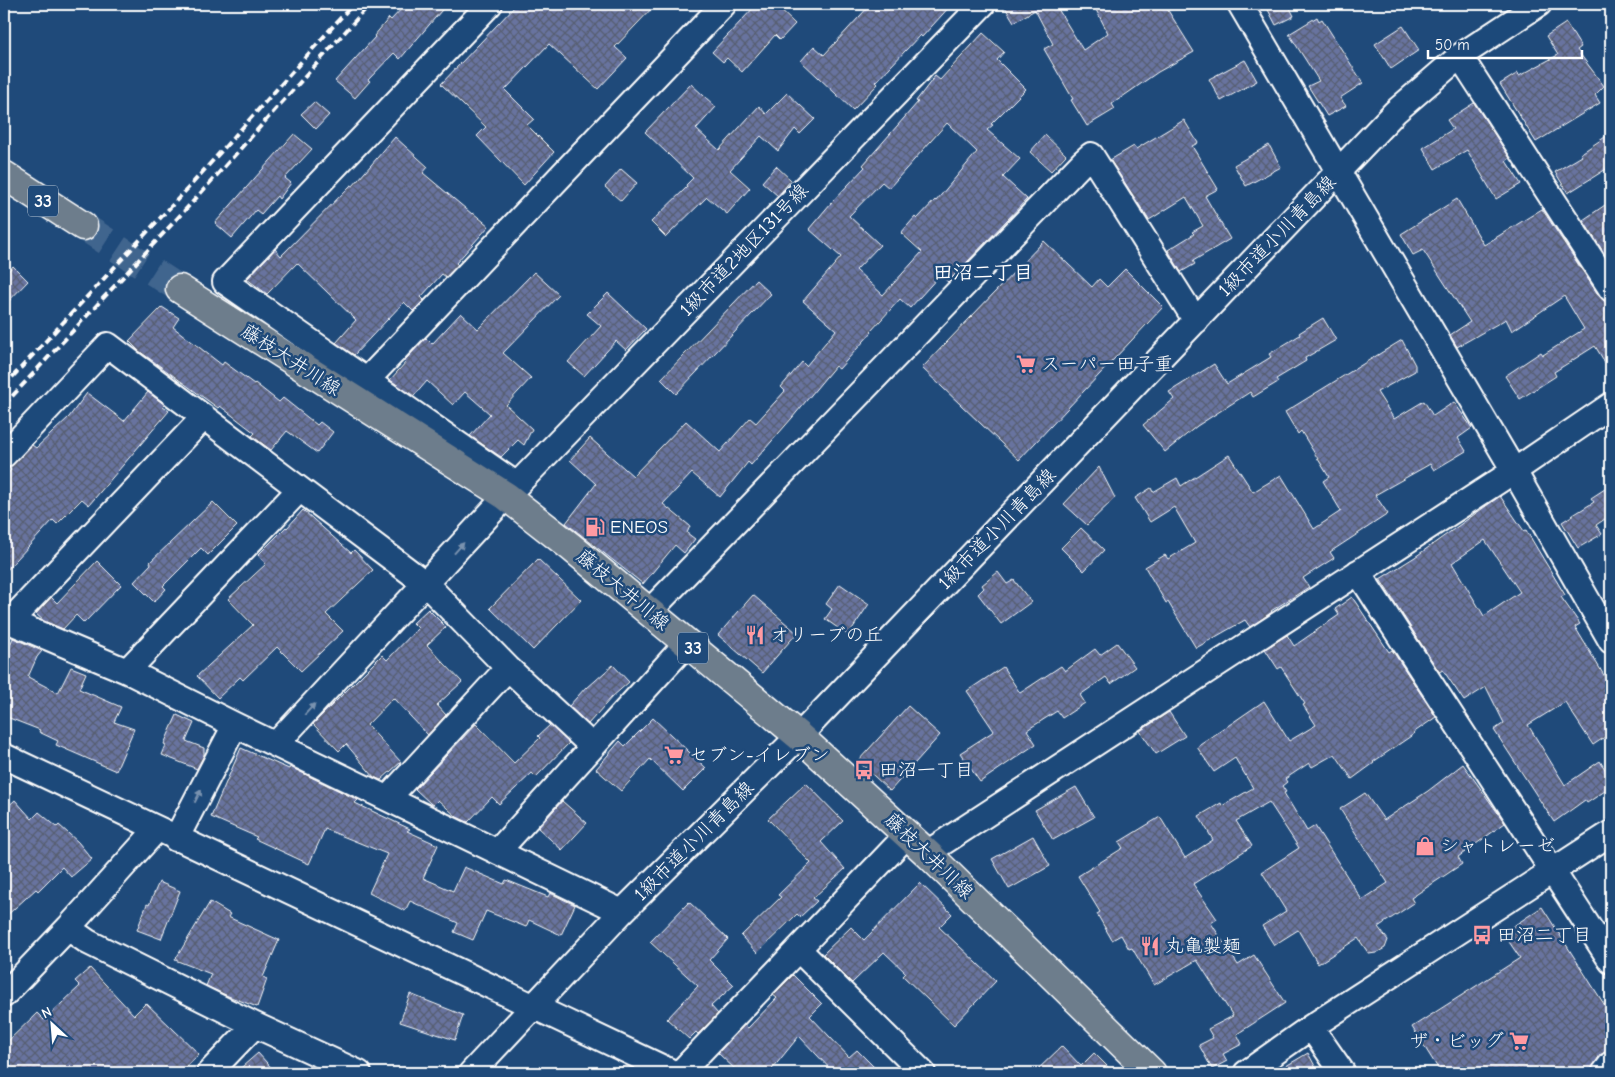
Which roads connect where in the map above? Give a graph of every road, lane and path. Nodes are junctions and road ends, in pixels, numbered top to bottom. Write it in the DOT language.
graph roads {
  1 [pos="490,4"];
  2 [pos="724,4"];
  3 [pos="980,4"];
  4 [pos="1240,4"];
  5 [pos="1539,4"];
  6 [pos="1460,56"];
  7 [pos="1339,171"];
  8 [pos="4,175"];
  9 [pos="83,226"];
  10 [pos="180,289"];
  11 [pos="1611,290"];
  12 [pos="1196,321"];
  13 [pos="367,380"];
  14 [pos="1611,406"];
  15 [pos="204,417"];
  16 [pos="4,455"];
  17 [pos="1514,471"];
  18 [pos="299,490"];
  19 [pos="511,490"];
  20 [pos="1358,572"];
  21 [pos="426,584"];
  22 [pos="649,612"];
  23 [pos="6,621"];
  24 [pos="1611,641"];
  25 [pos="687,643"];
  26 [pos="508,668"];
  27 [pos="128,671"];
  28 [pos="234,725"];
  29 [pos="799,736"];
  30 [pos="276,744"];
  31 [pos="592,746"];
  32 [pos="4,756"];
  33 [pos="388,798"];
  34 [pos="1611,833"];
  35 [pos="167,834"];
  36 [pos="907,835"];
  37 [pos="498,851"];
  38 [pos="927,853"];
  39 [pos="1553,870"];
  40 [pos="622,912"];
  41 [pos="68,928"];
  42 [pos="798,949"];
  43 [pos="1611,961"];
  44 [pos="4,995"];
  45 [pos="535,1006"];
  46 [pos="255,1025"];
  47 [pos="1311,1027"];
  48 [pos="1611,1064"];
  49 [pos="209,1073"];
  50 [pos="359,1073"];
  51 [pos="471,1073"];
  52 [pos="674,1073"];
  53 [pos="680,1073"];
  54 [pos="923,1073"];
  55 [pos="1152,1073"];
  56 [pos="1246,1073"];
  57 [pos="1342,1073"];
  58 [pos="1604,1073"];
  1 -- 13 [label="street"];
  2 -- 13 [label="street"];
  3 -- 19 [label="street, 1級市道2地区131号線"];
  4 -- 7 [label="street"];
  5 -- 6 [label="street, 1級市道小川青島線"];
  6 -- 7 [label="street, 1級市道小川青島線"];
  6 -- 11 [label="street"];
  7 -- 12 [label="street, 1級市道小川青島線"];
  7 -- 17 [label="street"];
  8 -- 9 [label="main road, 33"];
  10 -- 19 [label="main road, 藤枝大井川線 / 33"];
  12 -- 22 [label="street"];
  12 -- 29 [label="street, 1級市道小川青島線"];
  13 -- 19 [label="street"];
  14 -- 17 [label="street"];
  15 -- 16 [label="street"];
  15 -- 18 [label="street"];
  15 -- 23 [label="street"];
  17 -- 20 [label="street"];
  17 -- 24 [label="street"];
  18 -- 21 [label="street"];
  18 -- 27 [label="street"];
  21 -- 19 [label="street, 1級市道2地区131号線, one-way"];
  19 -- 22 [label="main road, 藤枝大井川線 / 33"];
  20 -- 38 [label="street"];
  20 -- 39 [label="street"];
  21 -- 26 [label="street"];
  30 -- 21 [label="street, 1級市道2地区131号線, one-way"];
  22 -- 25 [label="main road, 藤枝大井川線 / 33"];
  23 -- 27 [label="street"];
  25 -- 29 [label="main road, 藤枝大井川線 / 33"];
  25 -- 31 [label="street"];
  26 -- 31 [label="street"];
  26 -- 33 [label="street"];
  27 -- 28 [label="street"];
  28 -- 30 [label="street"];
  35 -- 28 [label="street, one-way"];
  29 -- 36 [label="main road, 藤枝大井川線 / 33"];
  29 -- 40 [label="street, 1級市道小川青島線"];
  30 -- 33 [label="street"];
  31 -- 37 [label="street"];
  32 -- 35 [label="street"];
  33 -- 37 [label="street"];
  34 -- 39 [label="street"];
  35 -- 41 [label="street"];
  35 -- 45 [label="street"];
  36 -- 38 [label="main road, 藤枝大井川線 / 33"];
  36 -- 42 [label="street"];
  37 -- 40 [label="street"];
  38 -- 55 [label="main road, 藤枝大井川線 / 33"];
  39 -- 43 [label="street"];
  39 -- 47 [label="street"];
  40 -- 45 [label="street, 1級市道小川青島線"];
  41 -- 44 [label="street"];
  41 -- 46 [label="street"];
  42 -- 53 [label="street"];
  42 -- 54 [label="street"];
  45 -- 51 [label="street, 1級市道小川青島線"];
  45 -- 52 [label="street"];
  46 -- 49 [label="street"];
  46 -- 50 [label="street"];
  47 -- 56 [label="street"];
  47 -- 57 [label="street"];
  48 -- 58 [label="street"];
}
